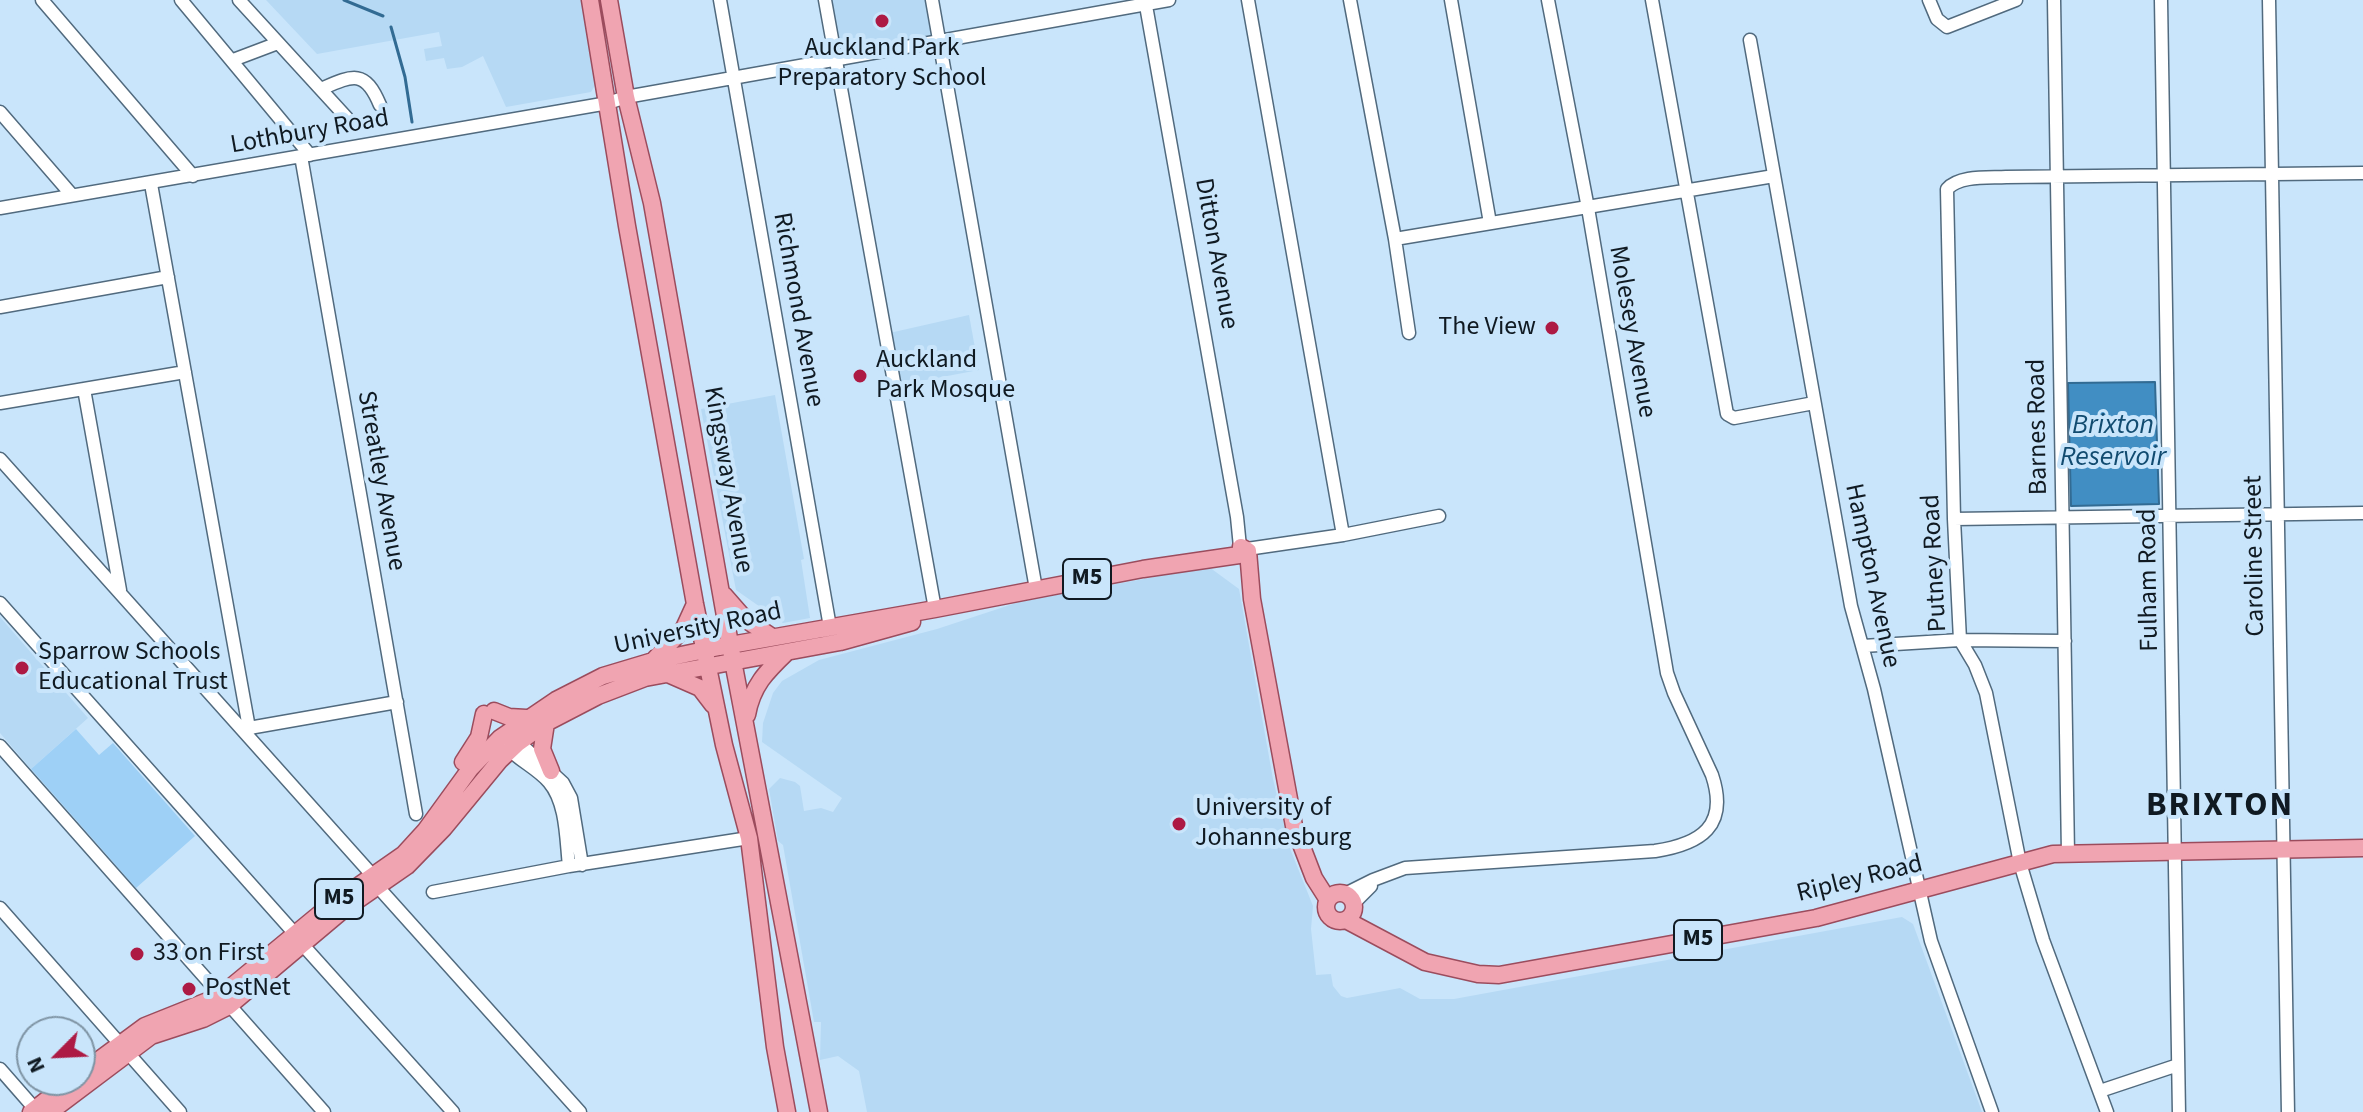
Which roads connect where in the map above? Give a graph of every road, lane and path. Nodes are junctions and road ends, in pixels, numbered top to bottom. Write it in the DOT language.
graph roads {
  1 [pos="42,0"];
  2 [pos="181,0"];
  3 [pos="239,0"];
  4 [pos="590,0"];
  5 [pos="609,0"];
  6 [pos="720,0"];
  7 [pos="825,0"];
  8 [pos="932,0"];
  9 [pos="1169,0"];
  10 [pos="1248,0"];
  11 [pos="1350,0"];
  12 [pos="1451,0"];
  13 [pos="1548,0"];
  14 [pos="1652,0"];
  15 [pos="1929,0"];
  16 [pos="2016,0"];
  17 [pos="2054,0"];
  18 [pos="2161,0"];
  19 [pos="2269,0"];
  20 [pos="1145,2"];
  21 [pos="1750,40"];
  22 [pos="278,43"];
  23 [pos="940,43"];
  24 [pos="233,60"];
  25 [pos="835,60"];
  26 [pos="734,77"];
  27 [pos="321,89"];
  28 [pos="626,97"];
  29 [pos="608,103"];
  30 [pos="380,105"];
  31 [pos="0,112"];
  32 [pos="347,118"];
  33 [pos="306,156"];
  34 [pos="2363,173"];
  35 [pos="2271,175"];
  36 [pos="193,176"];
  37 [pos="1774,176"];
  38 [pos="2165,177"];
  39 [pos="2057,178"];
  40 [pos="151,184"];
  41 [pos="1687,191"];
  42 [pos="71,194"];
  43 [pos="0,208"];
  44 [pos="1588,208"];
  45 [pos="1490,223"];
  46 [pos="1395,239"];
  47 [pos="168,277"];
  48 [pos="0,307"];
  49 [pos="1409,333"];
  50 [pos="185,372"];
  51 [pos="84,389"];
  52 [pos="0,403"];
  53 [pos="1814,403"];
  54 [pos="0,459"];
  55 [pos="2363,513"];
  56 [pos="2278,514"];
  57 [pos="2171,515"];
  58 [pos="1439,516"];
  59 [pos="2062,517"];
  60 [pos="1954,519"];
  61 [pos="1343,535"];
  62 [pos="1243,552"];
  63 [pos="1036,589"];
  64 [pos="120,591"];
  65 [pos="723,593"];
  66 [pos="0,603"];
  67 [pos="971,603"];
  68 [pos="695,604"];
  69 [pos="935,609"];
  70 [pos="830,627"];
  71 [pos="772,637"];
  72 [pos="1960,640"];
  73 [pos="2065,641"];
  74 [pos="1863,646"];
  75 [pos="788,651"];
  76 [pos="732,653"];
  77 [pos="706,658"];
  78 [pos="653,661"];
  79 [pos="666,673"];
  80 [pos="397,702"];
  81 [pos="718,714"];
  82 [pos="526,718"];
  83 [pos="746,721"];
  84 [pos="546,723"];
  85 [pos="249,731"];
  86 [pos="509,741"];
  87 [pos="3,753"];
  88 [pos="551,771"];
  89 [pos="450,795"];
  90 [pos="416,814"];
  91 [pos="749,838"];
  92 [pos="2363,848"];
  93 [pos="2283,851"];
  94 [pos="2175,852"];
  95 [pos="2068,853"];
  96 [pos="2020,863"];
  97 [pos="576,866"];
  98 [pos="376,882"];
  99 [pos="1919,891"];
  100 [pos="433,892"];
  101 [pos="1344,904"];
  102 [pos="0,908"];
  103 [pos="299,939"];
  104 [pos="224,1001"];
  105 [pos="123,1047"];
  106 [pos="96,1064"];
  107 [pos="2178,1065"];
  108 [pos="0,1069"];
  109 [pos="2100,1091"];
  110 [pos="55,1096"];
  111 [pos="39,1111"];
  112 [pos="180,1112"];
  113 [pos="324,1112"];
  114 [pos="453,1112"];
  115 [pos="580,1112"];
  116 [pos="787,1112"];
  117 [pos="819,1112"];
  118 [pos="1992,1112"];
  119 [pos="2107,1112"];
  120 [pos="2179,1112"];
  121 [pos="2288,1112"];
  1 -- 36 [label="street"];
  2 -- 24 [label="street"];
  3 -- 22 [label="street"];
  4 -- 29 [label="main road, Kingsway Avenue"];
  5 -- 28 [label="main road, Kingsway Avenue"];
  6 -- 26 [label="street, Richmond Avenue"];
  7 -- 25 [label="street"];
  8 -- 23 [label="street"];
  9 -- 20 [label="street, Lothbury Road"];
  10 -- 61 [label="street"];
  11 -- 46 [label="street"];
  12 -- 45 [label="street"];
  13 -- 44 [label="street, Molesey Avenue"];
  14 -- 41 [label="street"];
  15 -- 16 [label="street"];
  17 -- 39 [label="street, Barnes Road"];
  18 -- 38 [label="street, Fulham Road"];
  19 -- 35 [label="street, Caroline Street"];
  20 -- 23 [label="street, Lothbury Road"];
  20 -- 62 [label="street, Ditton Avenue"];
  21 -- 37 [label="street, Hampton Avenue"];
  22 -- 24 [label="street"];
  22 -- 27 [label="street"];
  23 -- 25 [label="street, Lothbury Road"];
  23 -- 63 [label="street"];
  24 -- 33 [label="street"];
  25 -- 26 [label="street, Lothbury Road"];
  25 -- 69 [label="street"];
  26 -- 28 [label="street, Lothbury Road"];
  26 -- 70 [label="street, Richmond Avenue"];
  27 -- 30 [label="street"];
  27 -- 32 [label="street"];
  28 -- 29 [label="street, Lothbury Road"];
  28 -- 65 [label="main road, Kingsway Avenue"];
  29 -- 33 [label="street, Lothbury Road"];
  29 -- 68 [label="main road, Kingsway Avenue"];
  31 -- 42 [label="street"];
  33 -- 36 [label="street, Lothbury Road"];
  33 -- 80 [label="street, Streatley Avenue"];
  34 -- 35 [label="street"];
  35 -- 38 [label="street"];
  35 -- 56 [label="street, Caroline Street"];
  36 -- 40 [label="street, Lothbury Road"];
  37 -- 41 [label="street"];
  37 -- 53 [label="street, Hampton Avenue"];
  38 -- 39 [label="street"];
  38 -- 57 [label="street, Fulham Road"];
  39 -- 59 [label="street, Barnes Road"];
  39 -- 60 [label="street, Putney Road"];
  40 -- 42 [label="street, Lothbury Road"];
  40 -- 47 [label="street"];
  41 -- 44 [label="street"];
  41 -- 53 [label="street"];
  42 -- 43 [label="street, Lothbury Road"];
  44 -- 45 [label="street"];
  44 -- 101 [label="street, Molesey Avenue"];
  45 -- 46 [label="street"];
  46 -- 49 [label="street"];
  47 -- 48 [label="street"];
  47 -- 50 [label="street"];
  50 -- 51 [label="street"];
  50 -- 85 [label="street"];
  51 -- 52 [label="street"];
  51 -- 64 [label="street"];
  53 -- 74 [label="street, Hampton Avenue"];
  54 -- 64 [label="street"];
  55 -- 56 [label="street"];
  56 -- 57 [label="street"];
  56 -- 93 [label="street, Caroline Street"];
  57 -- 59 [label="street"];
  57 -- 94 [label="street, Fulham Road"];
  58 -- 61 [label="street, University Road"];
  59 -- 60 [label="street"];
  59 -- 73 [label="street, Barnes Road"];
  60 -- 72 [label="street, Putney Road"];
  61 -- 62 [label="street, University Road"];
  62 -- 63 [label="main road, University Road / M5"];
  62 -- 101 [label="main road, Ditton Avenue"];
  63 -- 67 [label="main road, University Road / M5"];
  64 -- 85 [label="street"];
  65 -- 71 [label="main road"];
  65 -- 76 [label="main road, Kingsway Avenue"];
  66 -- 103 [label="street"];
  67 -- 69 [label="main road, University Road / M5"];
  67 -- 75 [label="main road, University Road / M5"];
  68 -- 77 [label="main road, Kingsway Avenue"];
  68 -- 78 [label="main road"];
  69 -- 70 [label="main road, University Road / M5"];
  70 -- 71 [label="main road, University Road / M5"];
  71 -- 76 [label="main road, University Road / M5"];
  72 -- 73 [label="street"];
  72 -- 74 [label="street"];
  72 -- 96 [label="street, Putney Road"];
  73 -- 95 [label="street, Barnes Road"];
  74 -- 99 [label="street, Hampton Avenue"];
  75 -- 76 [label="main road, University Road / M5"];
  75 -- 83 [label="main road"];
  76 -- 77 [label="main road, University Road / M5"];
  76 -- 83 [label="main road, Kingsway Avenue"];
  77 -- 78 [label="main road, University Road / M5"];
  77 -- 79 [label="main road, University Road / M5"];
  77 -- 81 [label="main road, Kingsway Avenue"];
  78 -- 82 [label="main road, University Road / M5"];
  79 -- 81 [label="main road"];
  79 -- 84 [label="main road, University Road / M5"];
  80 -- 85 [label="street"];
  80 -- 90 [label="street, Streatley Avenue"];
  81 -- 91 [label="main road, Kingsway Avenue"];
  82 -- 86 [label="main road, University Road / M5"];
  82 -- 89 [label="main road"];
  83 -- 117 [label="main road, Kingsway Avenue"];
  84 -- 86 [label="main road, University Road / M5"];
  84 -- 88 [label="main road"];
  85 -- 98 [label="street"];
  86 -- 88 [label="street"];
  86 -- 89 [label="main road, University Road / M5"];
  86 -- 97 [label="street"];
  86 -- 98 [label="main road, University Road / M5"];
  87 -- 104 [label="street"];
  88 -- 97 [label="street"];
  89 -- 98 [label="main road, University Road / M5"];
  91 -- 97 [label="street"];
  91 -- 116 [label="main road, Kingsway Avenue"];
  92 -- 93 [label="main road, Ripley Road / M5"];
  93 -- 94 [label="main road, Ripley Road / M5"];
  93 -- 121 [label="street, Caroline Street"];
  94 -- 95 [label="main road, Ripley Road / M5"];
  94 -- 107 [label="street, Fulham Road"];
  95 -- 96 [label="main road, Ripley Road / M5"];
  96 -- 99 [label="main road, Ripley Road / M5"];
  96 -- 109 [label="street, Putney Road"];
  97 -- 100 [label="street"];
  98 -- 103 [label="main road, University Road / M5"];
  98 -- 115 [label="street"];
  99 -- 101 [label="main road, Ripley Road / M5"];
  99 -- 118 [label="street, Hampton Avenue"];
  102 -- 105 [label="street"];
  103 -- 104 [label="main road, University Road / M5"];
  103 -- 114 [label="street"];
  104 -- 105 [label="main road, M5"];
  104 -- 113 [label="street"];
  105 -- 106 [label="main road, M5"];
  105 -- 111 [label="main road, M5"];
  105 -- 112 [label="street"];
  107 -- 109 [label="street"];
  107 -- 120 [label="street, Fulham Road"];
  108 -- 111 [label="street"];
  109 -- 119 [label="street, Putney Road"];
  110 -- 111 [label="main road"];
}
